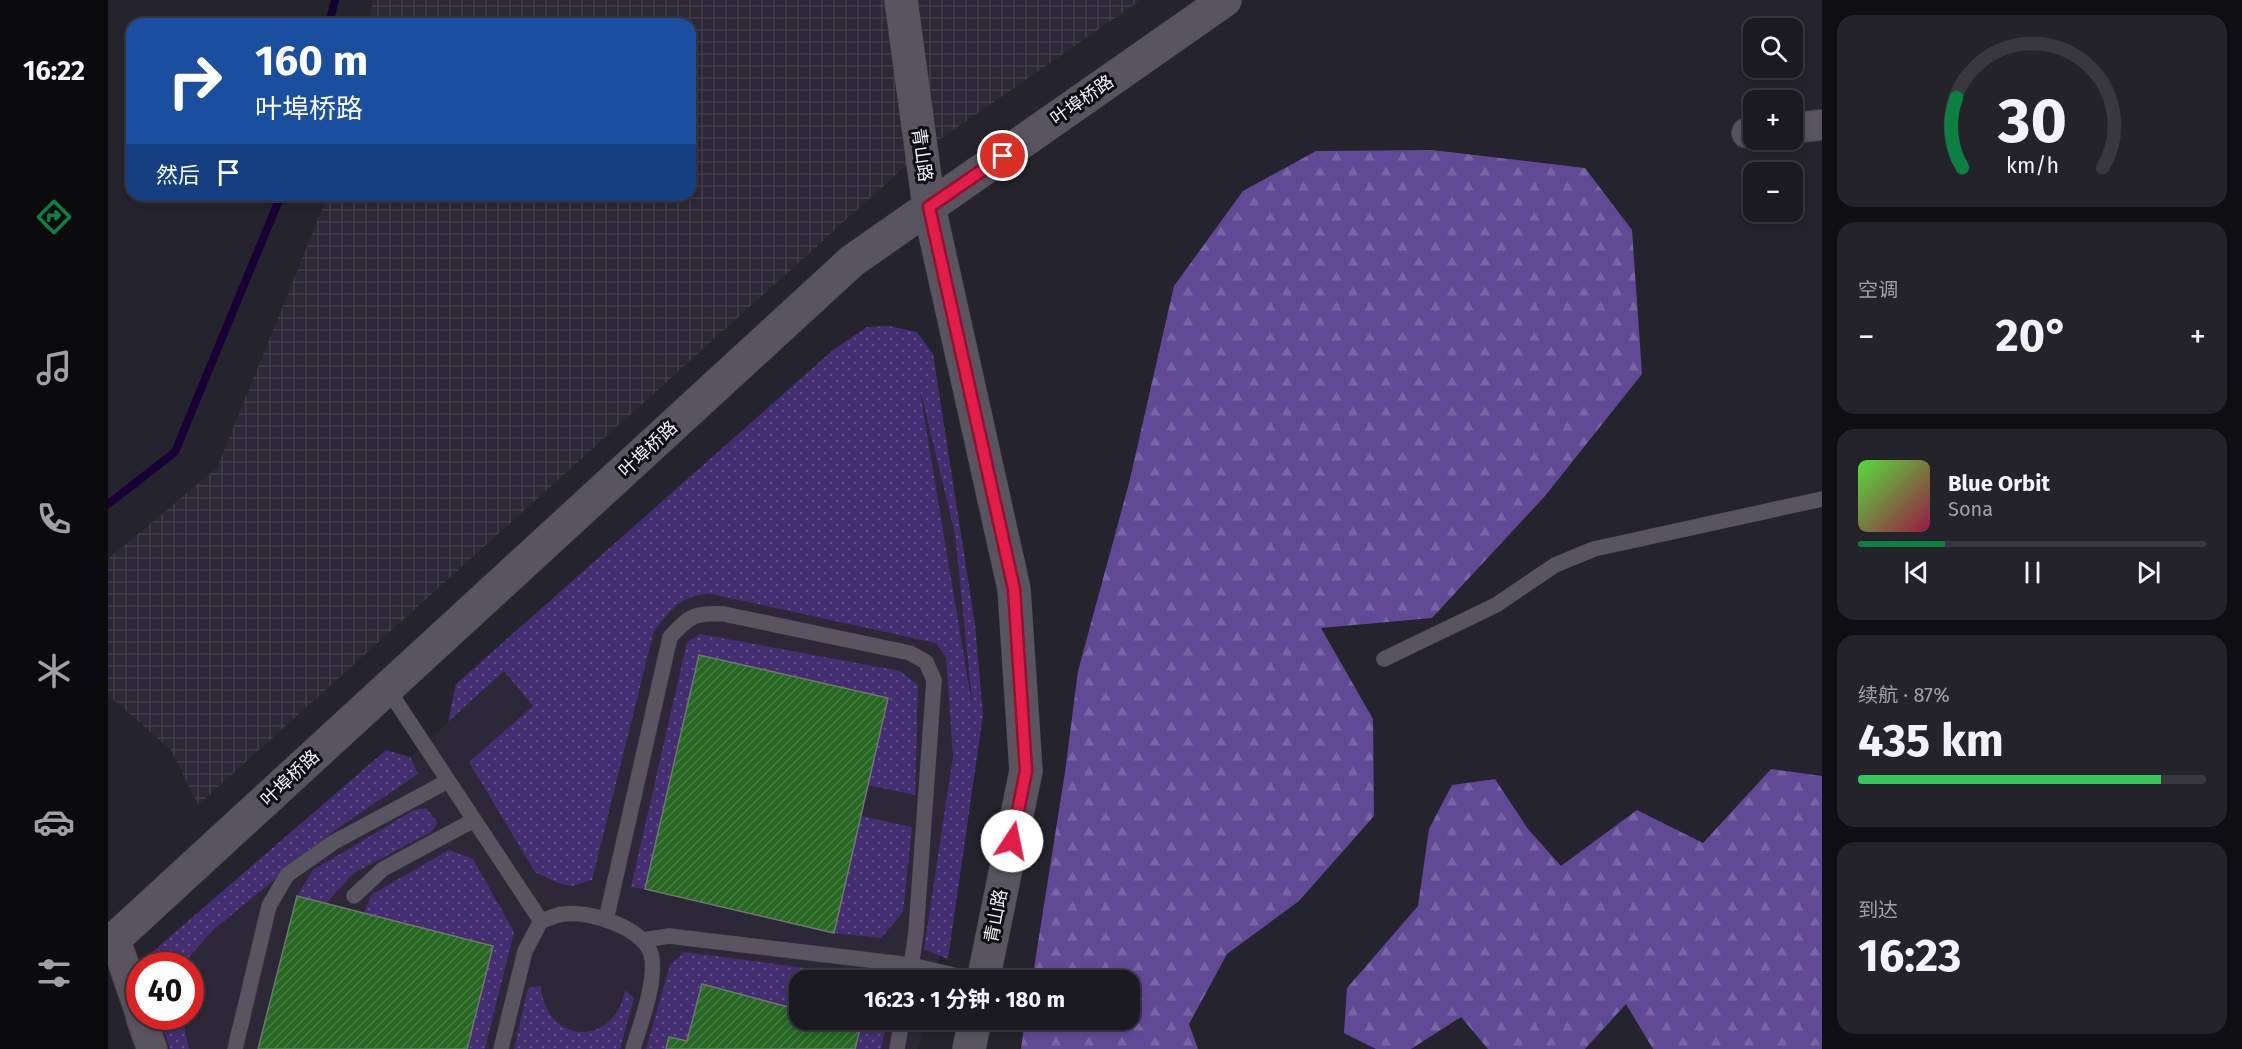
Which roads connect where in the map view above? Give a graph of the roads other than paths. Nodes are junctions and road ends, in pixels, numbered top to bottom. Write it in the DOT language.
graph roads {
  1 [pos="902,0"];
  2 [pos="1225,0"];
  3 [pos="1822,125"];
  4 [pos="1803,127"];
  5 [pos="929,207"];
  6 [pos="1822,499"];
  7 [pos="1384,659"];
  8 [pos="387,688"];
  9 [pos="448,781"];
  10 [pos="474,820"];
  11 [pos="354,896"];
  12 [pos="606,920"];
  13 [pos="541,921"];
  14 [pos="644,940"];
  15 [pos="111,942"];
  16 [pos="911,965"];
  17 [pos="910,970"];
  18 [pos="933,970"];
  19 [pos="983,970"];
  20 [pos="126,978"];
  21 [pos="145,1030"];
  22 [pos="900,1030"];
  23 [pos="973,1030"];
  24 [pos="152,1049"];
  25 [pos="235,1049"];
  26 [pos="501,1049"];
  27 [pos="633,1049"];
  28 [pos="897,1049"];
  29 [pos="969,1049"];
  1 -- 5 [label="street, 青山路"];
  2 -- 5 [label="street, 叶埠桥路"];
  3 -- 4 [label="street"];
  5 -- 8 [label="street, 叶埠桥路"];
  5 -- 19 [label="street, 青山路"];
  6 -- 7 [label="lane"];
  8 -- 9 [label="lane"];
  8 -- 15 [label="street, 叶埠桥路"];
  9 -- 10 [label="lane"];
  9 -- 25 [label="lane"];
  10 -- 11 [label="lane"];
  10 -- 13 [label="lane"];
  12 -- 13 [label="lane"];
  12 -- 14 [label="lane"];
  12 -- 16 [label="lane"];
  13 -- 26 [label="lane"];
  14 -- 16 [label="lane"];
  14 -- 27 [label="lane"];
  15 -- 20 [label="street"];
  16 -- 17 [label="lane"];
  16 -- 18 [label="lane"];
  21 -- 24 [label="street"];
  22 -- 28 [label="lane"];
  23 -- 29 [label="street"];
}
